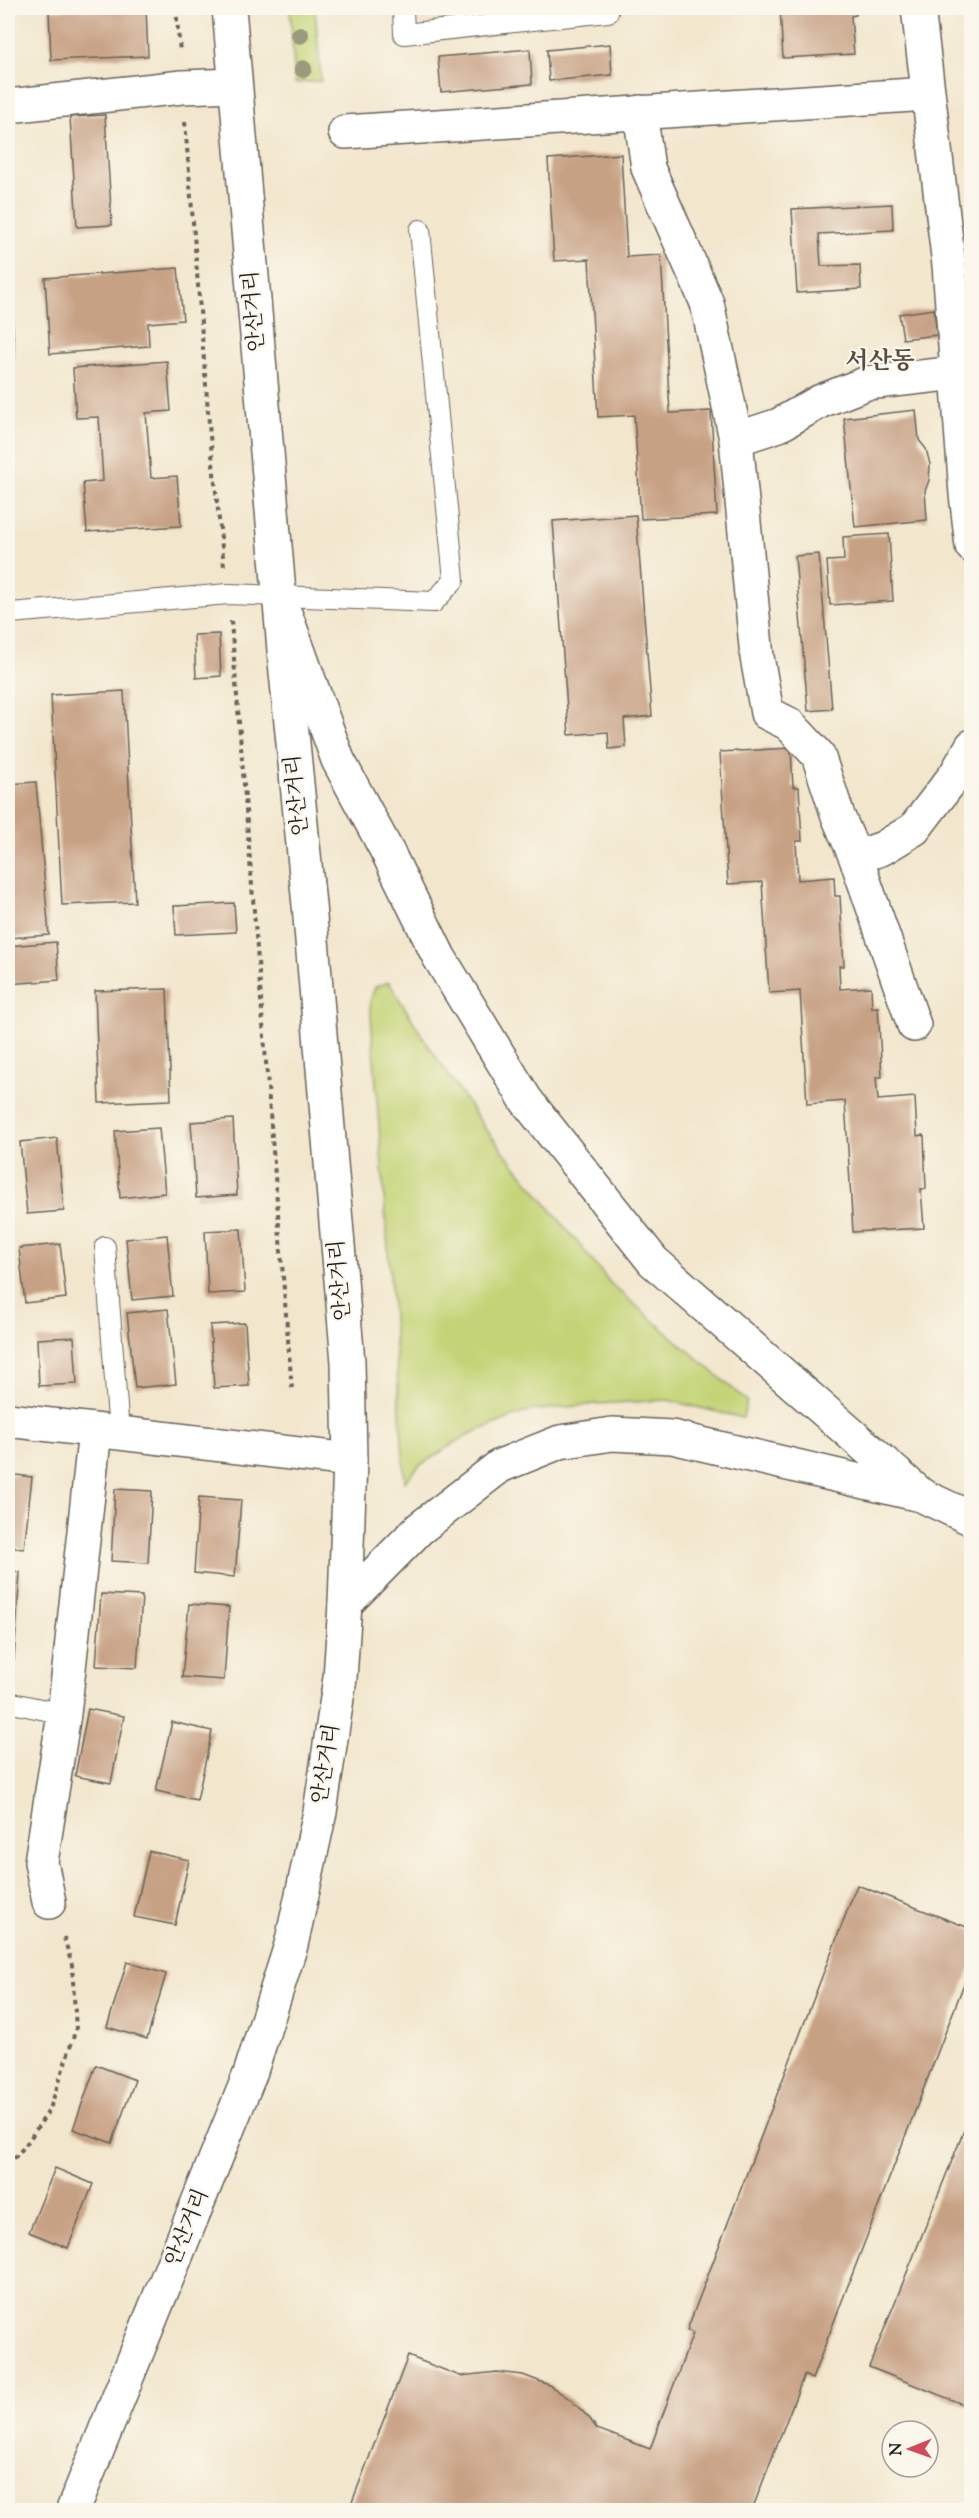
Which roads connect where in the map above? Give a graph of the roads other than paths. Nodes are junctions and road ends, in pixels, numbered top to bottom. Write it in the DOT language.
graph roads {
  1 [pos="230,8"];
  2 [pos="403,8"];
  3 [pos="918,8"];
  4 [pos="608,12"];
  5 [pos="236,85"];
  6 [pos="928,94"];
  7 [pos="8,106"];
  8 [pos="640,112"];
  9 [pos="345,132"];
  10 [pos="420,230"];
  11 [pos="957,373"];
  12 [pos="736,439"];
  13 [pos="972,546"];
  14 [pos="279,597"];
  15 [pos="9,616"];
  16 [pos="972,746"];
  17 [pos="856,858"];
  18 [pos="914,1025"];
  19 [pos="105,1247"];
  20 [pos="8,1420"];
  21 [pos="107,1432"];
  22 [pos="350,1460"];
  23 [pos="921,1495"];
  24 [pos="972,1519"];
  25 [pos="345,1604"];
  26 [pos="8,1702"];
  27 [pos="64,1714"];
  28 [pos="49,1902"];
  29 [pos="73,2511"];
  1 -- 5 [label="main road, 안산거리"];
  2 -- 4 [label="lane"];
  3 -- 6 [label="main road"];
  5 -- 7 [label="main road"];
  5 -- 14 [label="main road, 안산거리"];
  6 -- 8 [label="main road"];
  6 -- 11 [label="main road"];
  8 -- 9 [label="main road"];
  8 -- 12 [label="main road"];
  10 -- 14 [label="lane"];
  11 -- 12 [label="main road"];
  11 -- 13 [label="main road"];
  12 -- 17 [label="main road"];
  14 -- 15 [label="lane"];
  14 -- 22 [label="main road, 안산거리"];
  14 -- 23 [label="main road"];
  16 -- 17 [label="main road"];
  17 -- 18 [label="main road"];
  19 -- 21 [label="lane"];
  20 -- 21 [label="main road"];
  21 -- 22 [label="main road"];
  21 -- 27 [label="main road"];
  22 -- 25 [label="main road, 안산거리"];
  23 -- 24 [label="main road"];
  23 -- 25 [label="main road"];
  25 -- 29 [label="main road, 안산거리"];
  26 -- 27 [label="lane"];
  27 -- 28 [label="main road"];
}
